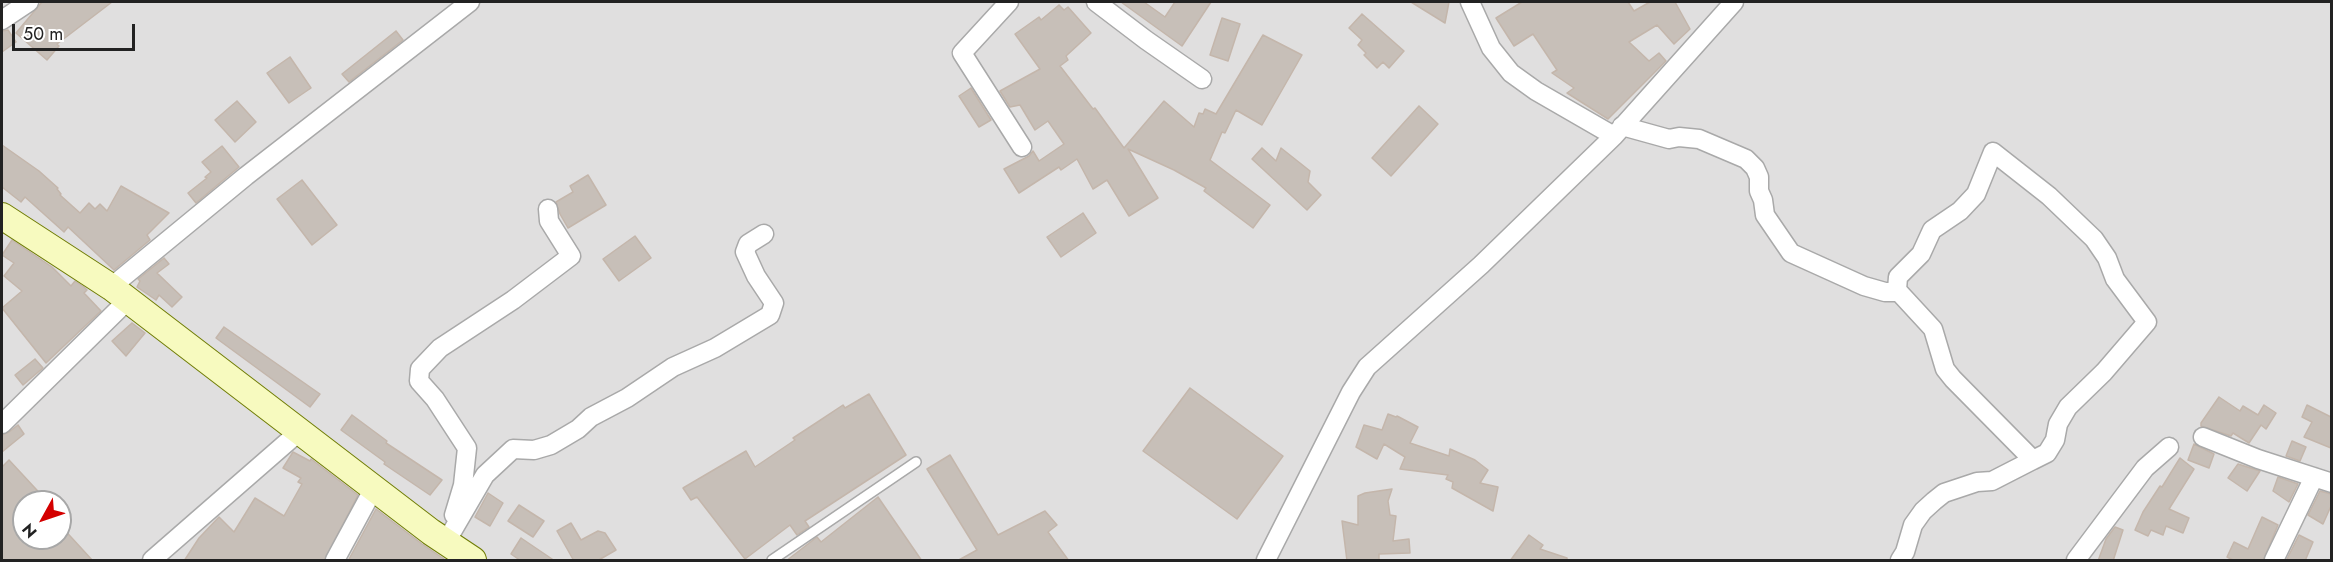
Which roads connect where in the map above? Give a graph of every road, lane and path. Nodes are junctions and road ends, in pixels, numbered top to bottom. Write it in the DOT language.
graph roads {
  1 [pos="29,2"];
  2 [pos="470,2"];
  3 [pos="1009,2"];
  4 [pos="1096,2"];
  5 [pos="1470,2"];
  6 [pos="1733,2"];
  7 [pos="2,20"];
  8 [pos="1202,79"];
  9 [pos="1618,131"];
  10 [pos="1022,147"];
  11 [pos="548,209"];
  12 [pos="2,216"];
  13 [pos="764,234"];
  14 [pos="1897,290"];
  15 [pos="119,294"];
  16 [pos="2,424"];
  17 [pos="300,431"];
  18 [pos="2203,437"];
  19 [pos="2169,447"];
  20 [pos="2024,459"];
  21 [pos="916,462"];
  22 [pos="2314,477"];
  23 [pos="2331,483"];
  24 [pos="374,488"];
  25 [pos="446,542"];
  26 [pos="152,561"];
  27 [pos="334,561"];
  28 [pos="473,561"];
  29 [pos="772,561"];
  30 [pos="1266,561"];
  31 [pos="1900,561"];
  32 [pos="2076,561"];
  33 [pos="2274,561"];
  1 -- 7 [label="street"];
  2 -- 15 [label="street"];
  3 -- 10 [label="street"];
  4 -- 8 [label="street"];
  5 -- 9 [label="street"];
  6 -- 9 [label="street"];
  9 -- 14 [label="street"];
  9 -- 30 [label="street"];
  11 -- 25 [label="street"];
  12 -- 15 [label="street"];
  13 -- 25 [label="street"];
  14 -- 20 [label="street"];
  14 -- 20 [label="street"];
  15 -- 16 [label="street"];
  15 -- 17 [label="street"];
  17 -- 24 [label="street"];
  17 -- 26 [label="street"];
  18 -- 22 [label="street"];
  19 -- 32 [label="street"];
  20 -- 31 [label="street"];
  21 -- 29 [label="lane"];
  22 -- 23 [label="street"];
  22 -- 33 [label="street"];
  24 -- 25 [label="street"];
  24 -- 27 [label="street"];
  25 -- 28 [label="street"];
}
